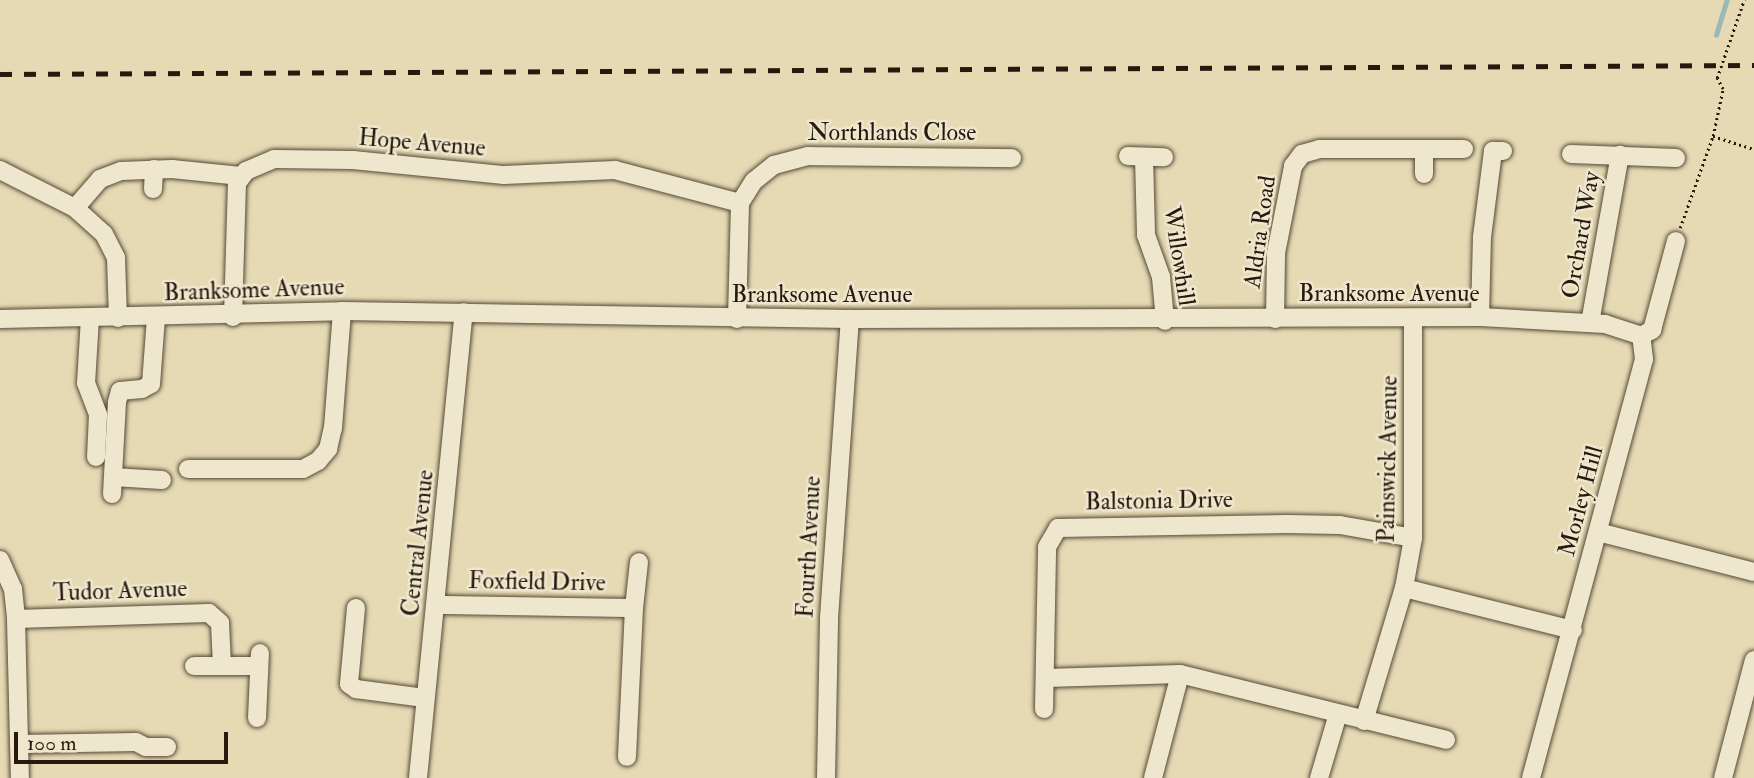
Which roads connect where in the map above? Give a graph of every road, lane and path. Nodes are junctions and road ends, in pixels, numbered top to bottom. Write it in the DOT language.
graph roads {
  1 [pos="1744,0"];
  2 [pos="1713,136"];
  3 [pos="1424,149"];
  4 [pos="1464,149"];
  5 [pos="1754,149"];
  6 [pos="1503,151"];
  7 [pos="1571,154"];
  8 [pos="1620,155"];
  9 [pos="1164,157"];
  10 [pos="1012,158"];
  11 [pos="1676,158"];
  12 [pos="154,169"];
  13 [pos="0,170"];
  14 [pos="1424,174"];
  15 [pos="241,176"];
  16 [pos="153,189"];
  17 [pos="740,202"];
  18 [pos="75,208"];
  19 [pos="1676,241"];
  20 [pos="342,311"];
  21 [pos="464,312"];
  22 [pos="233,317"];
  23 [pos="1480,317"];
  24 [pos="90,318"];
  25 [pos="118,318"];
  26 [pos="156,318"];
  27 [pos="1413,318"];
  28 [pos="0,319"];
  29 [pos="737,319"];
  30 [pos="850,319"];
  31 [pos="1275,319"];
  32 [pos="1165,321"];
  33 [pos="1591,323"];
  34 [pos="1641,336"];
  35 [pos="96,457"];
  36 [pos="188,469"];
  37 [pos="162,480"];
  38 [pos="1598,532"];
  39 [pos="1413,538"];
  40 [pos="0,560"];
  41 [pos="639,562"];
  42 [pos="1754,572"];
  43 [pos="1404,588"];
  44 [pos="439,605"];
  45 [pos="356,608"];
  46 [pos="634,608"];
  47 [pos="16,618"];
  48 [pos="1573,630"];
  49 [pos="1754,660"];
  50 [pos="222,665"];
  51 [pos="194,666"];
  52 [pos="1180,674"];
  53 [pos="1046,678"];
  54 [pos="424,698"];
  55 [pos="1044,709"];
  56 [pos="1338,714"];
  57 [pos="257,718"];
  58 [pos="1364,721"];
  59 [pos="1446,740"];
  60 [pos="19,744"];
  61 [pos="167,747"];
  62 [pos="627,757"];
  63 [pos="20,778"];
  64 [pos="418,778"];
  65 [pos="826,778"];
  66 [pos="1153,778"];
  67 [pos="1319,778"];
  68 [pos="1531,778"];
  69 [pos="1723,778"];
  1 -- 2 [label="path"];
  2 -- 5 [label="path"];
  2 -- 19 [label="path"];
  3 -- 4 [label="street"];
  3 -- 14 [label="street"];
  3 -- 31 [label="street, Aldria Road"];
  6 -- 23 [label="street"];
  7 -- 8 [label="street"];
  8 -- 11 [label="street"];
  8 -- 33 [label="street, Orchard Way"];
  9 -- 32 [label="street, Willowhill"];
  10 -- 17 [label="street, Northlands Close"];
  12 -- 15 [label="street"];
  12 -- 16 [label="street"];
  12 -- 18 [label="street"];
  13 -- 18 [label="street"];
  15 -- 17 [label="street, Hope Avenue"];
  15 -- 22 [label="street"];
  17 -- 29 [label="street"];
  18 -- 25 [label="street"];
  19 -- 34 [label="street"];
  20 -- 21 [label="street, Branksome Avenue"];
  20 -- 22 [label="street, Branksome Avenue"];
  20 -- 36 [label="street"];
  21 -- 29 [label="street, Branksome Avenue"];
  21 -- 44 [label="street, Central Avenue"];
  22 -- 26 [label="street, Branksome Avenue"];
  23 -- 27 [label="street, Branksome Avenue"];
  23 -- 33 [label="street, Branksome Avenue"];
  24 -- 25 [label="street, Branksome Avenue"];
  24 -- 28 [label="street, Branksome Avenue"];
  24 -- 35 [label="street"];
  25 -- 26 [label="street, Branksome Avenue"];
  26 -- 37 [label="street"];
  27 -- 31 [label="street, Branksome Avenue"];
  27 -- 39 [label="street, Painswick Avenue"];
  29 -- 30 [label="street, Branksome Avenue"];
  30 -- 32 [label="street, Branksome Avenue"];
  30 -- 65 [label="street, Fourth Avenue"];
  31 -- 32 [label="street, Branksome Avenue"];
  33 -- 34 [label="street, Branksome Avenue"];
  34 -- 38 [label="street, Morley Hill"];
  38 -- 42 [label="street"];
  38 -- 48 [label="street, Morley Hill"];
  39 -- 43 [label="street, Painswick Avenue"];
  39 -- 53 [label="street, Balstonia Drive"];
  40 -- 47 [label="street"];
  41 -- 46 [label="street, Foxfield Drive"];
  43 -- 48 [label="street"];
  43 -- 58 [label="street, Painswick Avenue"];
  44 -- 46 [label="street, Foxfield Drive"];
  44 -- 54 [label="street, Central Avenue"];
  45 -- 54 [label="street"];
  46 -- 62 [label="street, Foxfield Drive"];
  47 -- 50 [label="street, Tudor Avenue"];
  47 -- 60 [label="street"];
  48 -- 68 [label="street, Morley Hill"];
  49 -- 69 [label="street"];
  50 -- 51 [label="street"];
  50 -- 57 [label="street"];
  52 -- 53 [label="street"];
  52 -- 56 [label="street"];
  52 -- 66 [label="street"];
  53 -- 55 [label="street, Balstonia Drive"];
  54 -- 64 [label="street, Central Avenue"];
  56 -- 58 [label="street"];
  56 -- 67 [label="street"];
  58 -- 59 [label="street"];
  60 -- 61 [label="street"];
  60 -- 63 [label="street"];
}
